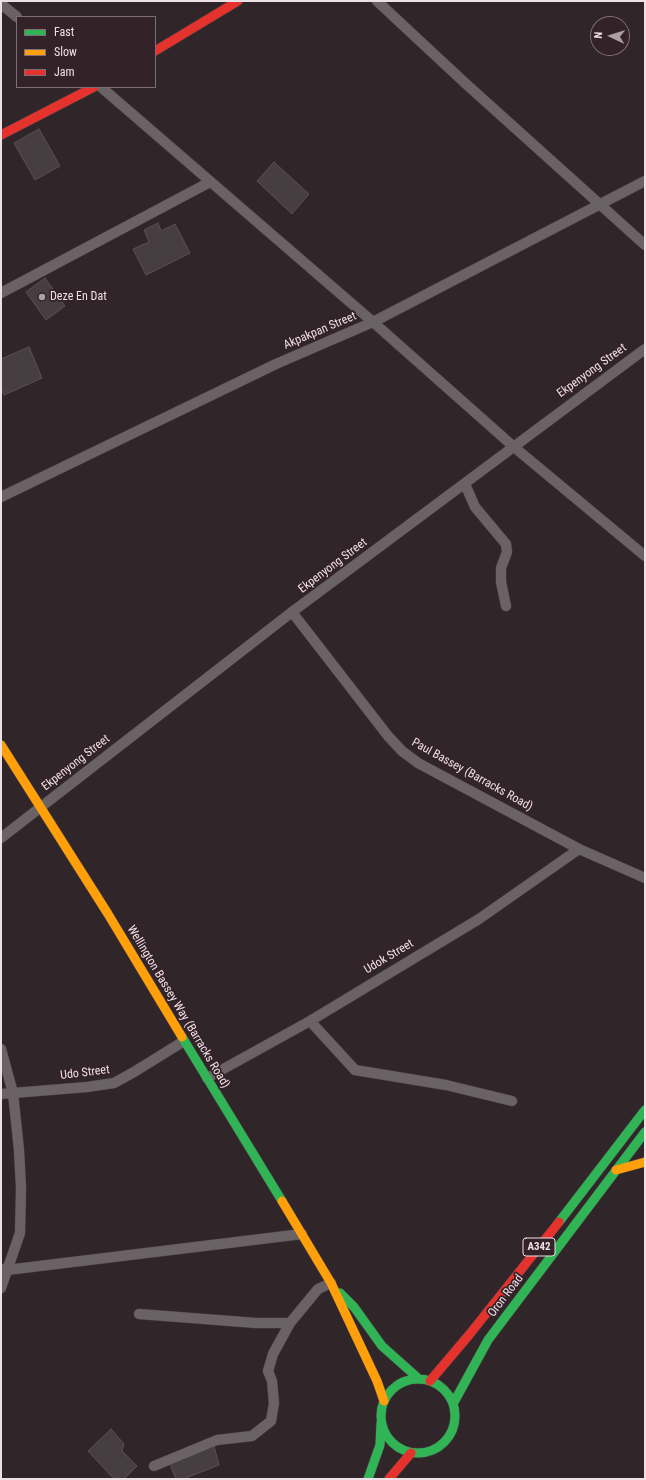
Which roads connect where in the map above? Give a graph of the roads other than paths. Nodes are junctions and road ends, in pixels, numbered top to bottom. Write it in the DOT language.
graph roads {
  1 [pos="238,1"];
  2 [pos="377,1"];
  3 [pos="1,4"];
  4 [pos="16,16"];
  5 [pos="156,50"];
  6 [pos="92,88"];
  7 [pos="102,88"];
  8 [pos="1,135"];
  9 [pos="645,181"];
  10 [pos="210,182"];
  11 [pos="600,204"];
  12 [pos="645,245"];
  13 [pos="1,293"];
  14 [pos="373,322"];
  15 [pos="645,349"];
  16 [pos="514,447"];
  17 [pos="465,484"];
  18 [pos="1,497"];
  19 [pos="645,556"];
  20 [pos="506,606"];
  21 [pos="292,612"];
  22 [pos="1,745"];
  23 [pos="40,807"];
  24 [pos="1,838"];
  25 [pos="579,849"];
  26 [pos="645,878"];
  27 [pos="310,1021"];
  28 [pos="184,1041"];
  29 [pos="1,1049"];
  30 [pos="207,1078"];
  31 [pos="13,1093"];
  32 [pos="1,1094"];
  33 [pos="512,1101"];
  34 [pos="645,1110"];
  35 [pos="645,1132"];
  36 [pos="645,1162"];
  37 [pos="616,1170"];
  38 [pos="302,1234"];
  39 [pos="4,1269"];
  40 [pos="331,1283"];
  41 [pos="1,1288"];
  42 [pos="139,1314"];
  43 [pos="290,1323"];
  44 [pos="419,1379"];
  45 [pos="430,1381"];
  46 [pos="384,1401"];
  47 [pos="453,1404"];
  48 [pos="381,1423"];
  49 [pos="411,1453"];
  50 [pos="154,1466"];
  51 [pos="368,1479"];
  52 [pos="389,1479"];
  1 -- 5 [label="main road"];
  2 -- 11 [label="street"];
  3 -- 4 [label="street"];
  6 -- 8 [label="main road"];
  7 -- 10 [label="street"];
  9 -- 11 [label="street, Akpakpan Street"];
  10 -- 13 [label="street"];
  10 -- 14 [label="street"];
  11 -- 12 [label="street"];
  11 -- 14 [label="street, Akpakpan Street"];
  14 -- 16 [label="street"];
  14 -- 18 [label="street, Akpakpan Street"];
  15 -- 16 [label="street, Ekpenyong Street"];
  16 -- 17 [label="street, Ekpenyong Street"];
  16 -- 19 [label="street"];
  17 -- 20 [label="street"];
  17 -- 21 [label="street, Ekpenyong Street"];
  21 -- 23 [label="street, Ekpenyong Street"];
  21 -- 25 [label="street, Paul Bassey (Barracks Road)"];
  22 -- 23 [label="main road, Wellington Bassey Way (Barracks Road)"];
  23 -- 24 [label="street, Ekpenyong Street"];
  23 -- 28 [label="main road, Wellington Bassey Way (Barracks Road)"];
  25 -- 26 [label="street, Paul Bassey (Barracks Road)"];
  25 -- 27 [label="street, Udok Street"];
  27 -- 30 [label="street, Udok Street"];
  27 -- 33 [label="street"];
  28 -- 30 [label="main road, Wellington Bassey Way (Barracks Road)"];
  28 -- 31 [label="street, Udo Street"];
  29 -- 31 [label="street"];
  30 -- 38 [label="main road, Wellington Bassey Way (Barracks Road)"];
  31 -- 32 [label="street, Udo Street"];
  31 -- 39 [label="street"];
  34 -- 45 [label="main road, A342"];
  35 -- 37 [label="main road, Oron Road / A342"];
  36 -- 37 [label="main road"];
  37 -- 47 [label="main road, Oron Road / A342"];
  38 -- 39 [label="street"];
  38 -- 40 [label="main road, Wellington Bassey Way (Barracks Road)"];
  39 -- 41 [label="street"];
  40 -- 43 [label="street"];
  40 -- 44 [label="main road"];
  40 -- 46 [label="main road"];
  42 -- 43 [label="street"];
  43 -- 50 [label="street"];
  44 -- 45 [label="main road"];
  44 -- 46 [label="main road"];
  45 -- 47 [label="main road"];
  46 -- 48 [label="main road"];
  47 -- 49 [label="main road, A342"];
  48 -- 49 [label="main road"];
  48 -- 51 [label="main road"];
  49 -- 52 [label="main road"];
}
